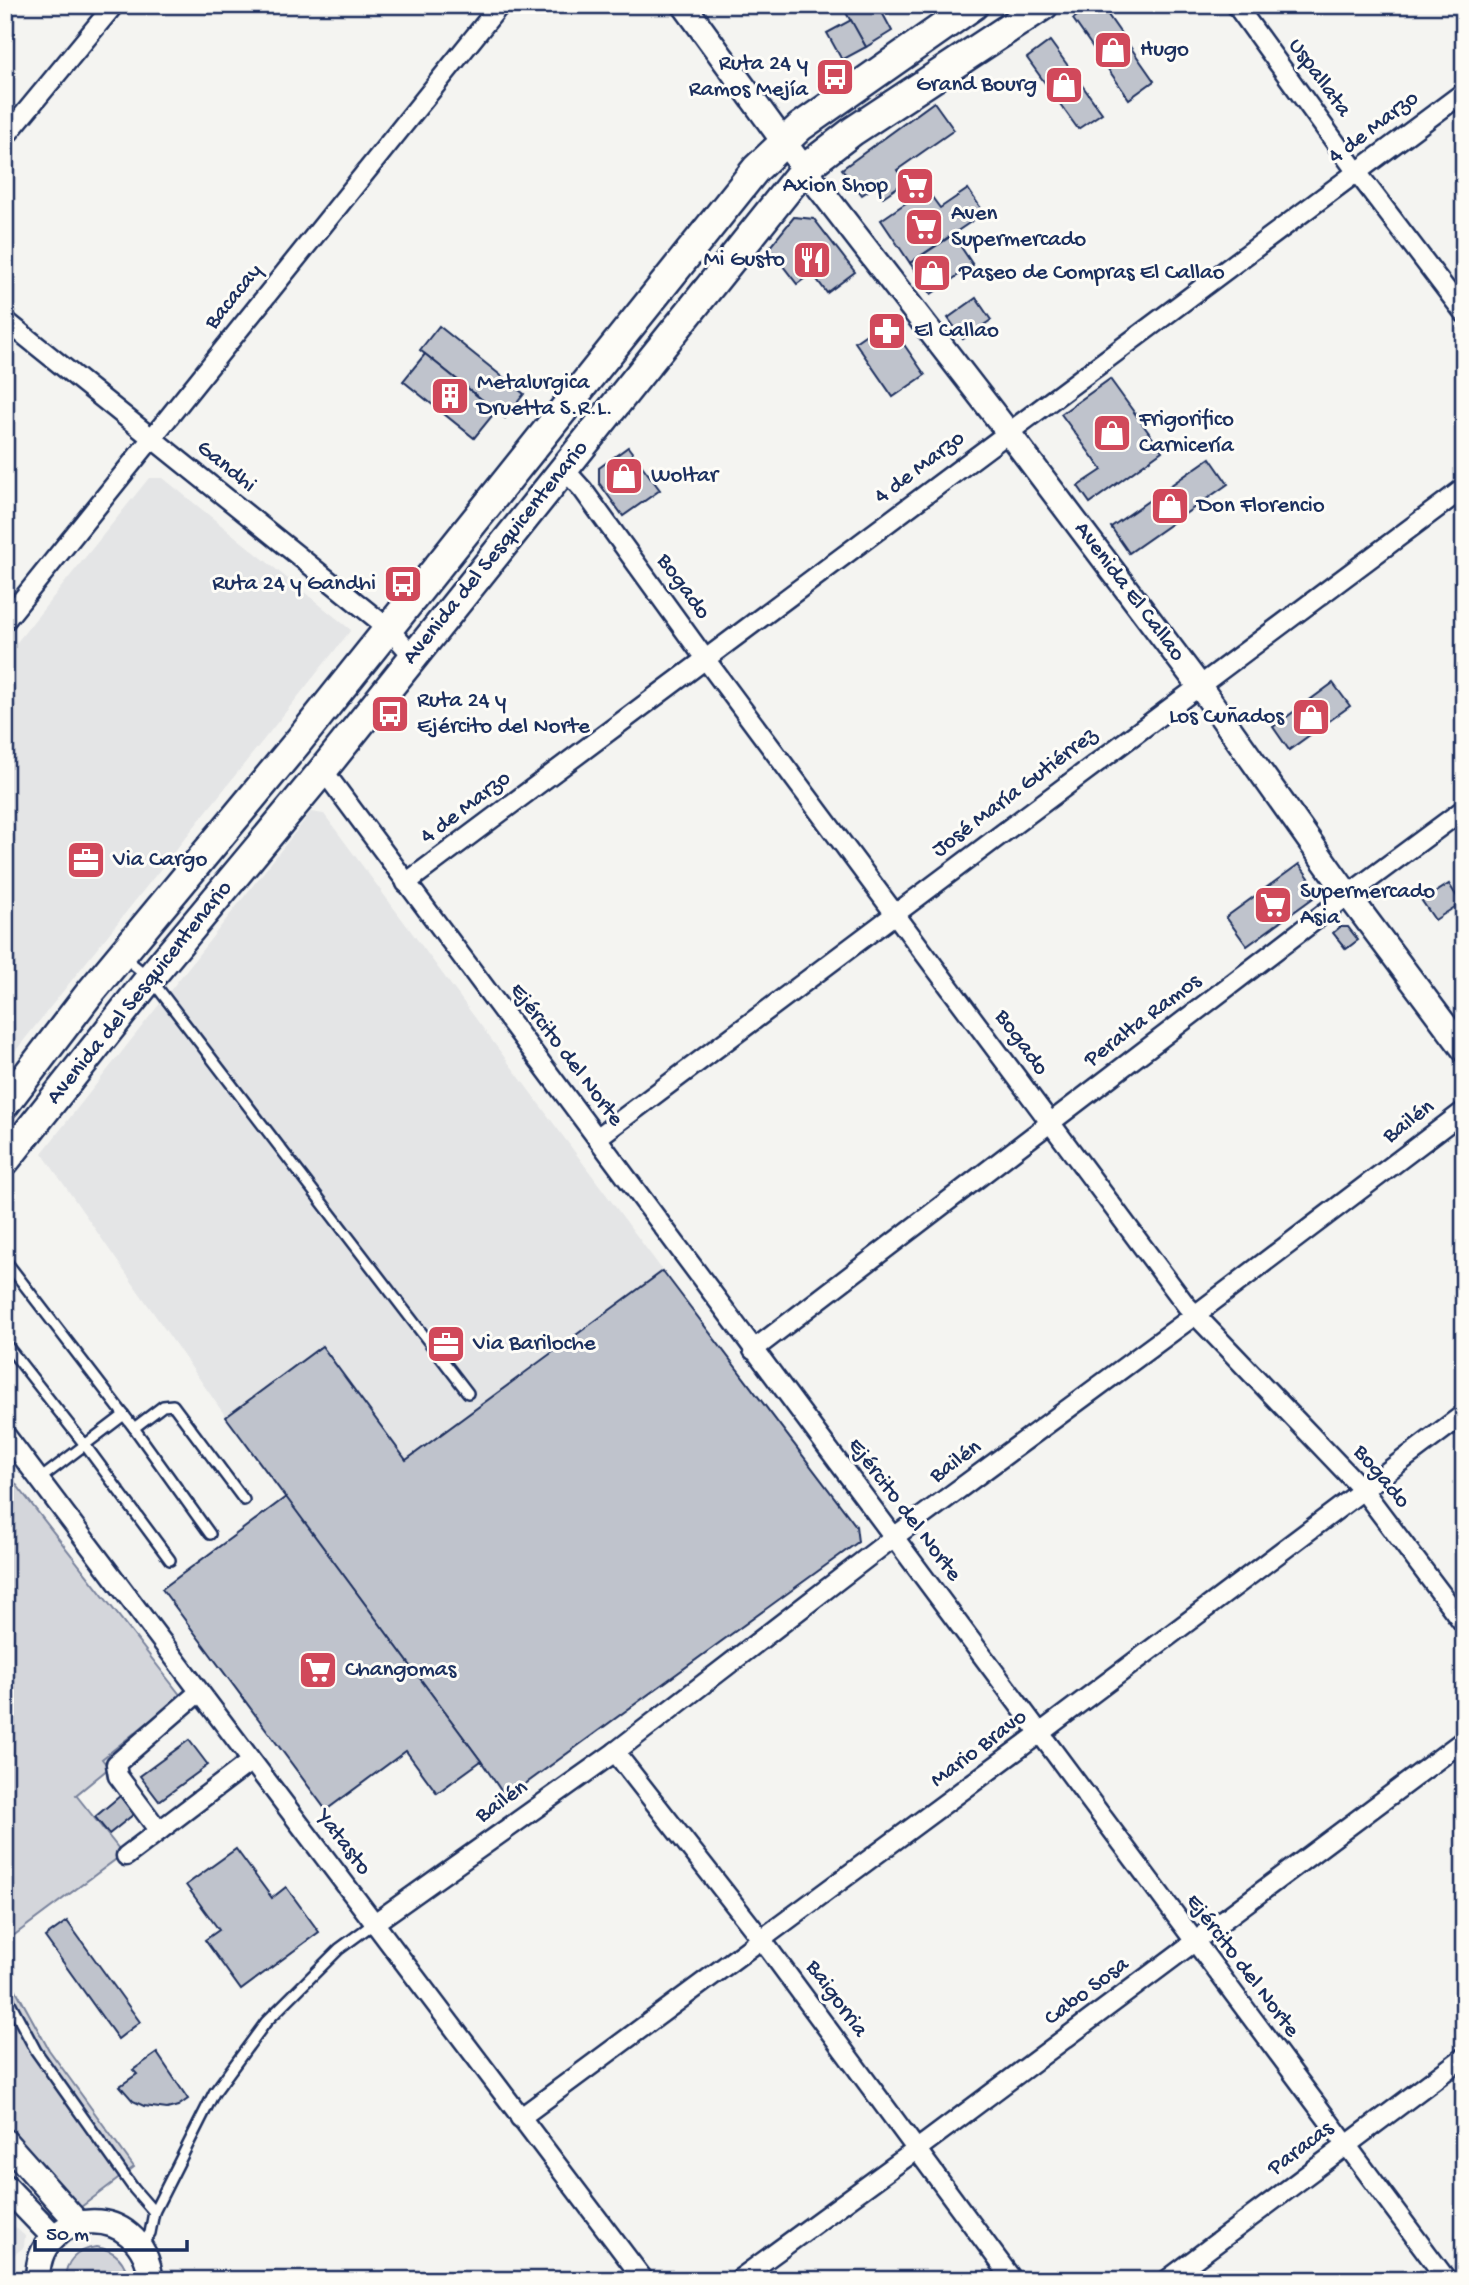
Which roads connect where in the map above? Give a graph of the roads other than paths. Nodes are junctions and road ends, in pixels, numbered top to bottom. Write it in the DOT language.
graph roads {
  1 [pos="114,5"];
  2 [pos="500,5"];
  3 [pos="684,5"];
  4 [pos="974,5"];
  5 [pos="1044,5"];
  6 [pos="1236,5"];
  7 [pos="1464,92"];
  8 [pos="5,137"];
  9 [pos="783,141"];
  10 [pos="804,169"];
  11 [pos="1356,171"];
  12 [pos="1464,313"];
  13 [pos="5,320"];
  14 [pos="1008,432"];
  15 [pos="151,439"];
  16 [pos="564,469"];
  17 [pos="1464,488"];
  18 [pos="5,621"];
  19 [pos="388,628"];
  20 [pos="414,656"];
  21 [pos="706,660"];
  22 [pos="1198,684"];
  23 [pos="323,770"];
  24 [pos="1464,809"];
  25 [pos="406,883"];
  26 [pos="1348,895"];
  27 [pos="897,915"];
  28 [pos="121,955"];
  29 [pos="150,978"];
  30 [pos="1464,1050"];
  31 [pos="5,1104"];
  32 [pos="1464,1111"];
  33 [pos="1050,1123"];
  34 [pos="597,1138"];
  35 [pos="5,1161"];
  36 [pos="5,1260"];
  37 [pos="1195,1315"];
  38 [pos="5,1343"];
  39 [pos="753,1350"];
  40 [pos="468,1393"];
  41 [pos="124,1415"];
  42 [pos="1464,1415"];
  43 [pos="134,1428"];
  44 [pos="5,1434"];
  45 [pos="85,1445"];
  46 [pos="40,1479"];
  47 [pos="1363,1490"];
  48 [pos="244,1500"];
  49 [pos="210,1534"];
  50 [pos="894,1537"];
  51 [pos="170,1560"];
  52 [pos="1464,1624"];
  53 [pos="200,1692"];
  54 [pos="1040,1733"];
  55 [pos="1464,1740"];
  56 [pos="615,1752"];
  57 [pos="251,1760"];
  58 [pos="159,1831"];
  59 [pos="126,1856"];
  60 [pos="373,1924"];
  61 [pos="762,1940"];
  62 [pos="1194,1942"];
  63 [pos="5,1993"];
  64 [pos="1464,2057"];
  65 [pos="520,2118"];
  66 [pos="5,2141"];
  67 [pos="1346,2146"];
  68 [pos="915,2150"];
  69 [pos="5,2186"];
  70 [pos="154,2212"];
  71 [pos="79,2224"];
  72 [pos="54,2237"];
  73 [pos="141,2246"];
  74 [pos="38,2280"];
  75 [pos="151,2280"];
  76 [pos="643,2280"];
  77 [pos="738,2280"];
  78 [pos="1013,2280"];
  79 [pos="1167,2280"];
  80 [pos="1447,2280"];
  1 -- 8 [label="street"];
  2 -- 15 [label="street, Bacacay"];
  3 -- 9 [label="street, Avenida El Callao"];
  4 -- 9 [label="main road, Avenida del Sesquicentenario"];
  5 -- 10 [label="main road, Avenida del Sesquicentenario"];
  6 -- 11 [label="street, Uspallata"];
  7 -- 11 [label="street, 4 de Marzo"];
  9 -- 10 [label="street, Avenida El Callao"];
  9 -- 19 [label="main road, Avenida del Sesquicentenario"];
  10 -- 14 [label="street, Avenida El Callao"];
  10 -- 16 [label="main road, Avenida del Sesquicentenario"];
  11 -- 12 [label="street, Uspallata"];
  11 -- 14 [label="street, 4 de Marzo"];
  13 -- 15 [label="street, Gandhi"];
  14 -- 21 [label="street, 4 de Marzo"];
  14 -- 22 [label="street, Avenida El Callao"];
  15 -- 18 [label="street, Bacacay"];
  15 -- 19 [label="street, Gandhi"];
  16 -- 20 [label="main road, Avenida del Sesquicentenario"];
  16 -- 21 [label="street, Bogado"];
  17 -- 22 [label="street, José María Gutiérrez"];
  19 -- 20 [label="street, Gandhi"];
  19 -- 28 [label="main road, Avenida del Sesquicentenario"];
  20 -- 23 [label="main road, Avenida del Sesquicentenario"];
  21 -- 25 [label="street, 4 de Marzo"];
  21 -- 27 [label="street, Bogado"];
  22 -- 26 [label="street, Avenida El Callao"];
  22 -- 27 [label="street, José María Gutiérrez"];
  23 -- 25 [label="street, Ejército del Norte"];
  23 -- 29 [label="main road, Avenida del Sesquicentenario"];
  24 -- 26 [label="street, Peralta Ramos"];
  25 -- 34 [label="street, Ejército del Norte"];
  26 -- 30 [label="street, Avenida El Callao"];
  26 -- 33 [label="street, Peralta Ramos"];
  27 -- 33 [label="street, Bogado"];
  27 -- 34 [label="street, José María Gutiérrez"];
  28 -- 29 [label="lane"];
  28 -- 31 [label="main road, Avenida del Sesquicentenario"];
  29 -- 35 [label="main road, Avenida del Sesquicentenario"];
  29 -- 40 [label="lane"];
  32 -- 37 [label="street, Bailén"];
  33 -- 37 [label="street, Bogado"];
  33 -- 39 [label="street, Peralta Ramos"];
  34 -- 39 [label="street, Ejército del Norte"];
  36 -- 41 [label="lane"];
  37 -- 47 [label="street, Bogado"];
  37 -- 50 [label="street, Bailén"];
  38 -- 45 [label="lane"];
  39 -- 50 [label="street, Ejército del Norte"];
  41 -- 43 [label="lane"];
  41 -- 45 [label="lane"];
  42 -- 47 [label="street, Mario Bravo"];
  43 -- 48 [label="lane"];
  43 -- 49 [label="lane"];
  44 -- 46 [label="street, Yatasto"];
  45 -- 46 [label="lane"];
  45 -- 51 [label="lane"];
  46 -- 53 [label="street, Yatasto"];
  47 -- 52 [label="street, Bogado"];
  47 -- 54 [label="street, Mario Bravo"];
  50 -- 54 [label="street, Ejército del Norte"];
  50 -- 56 [label="street, Bailén"];
  53 -- 57 [label="street, Yatasto"];
  53 -- 58 [label="street"];
  54 -- 61 [label="street, Mario Bravo"];
  54 -- 62 [label="street, Ejército del Norte"];
  55 -- 62 [label="street, Cabo Sosa"];
  56 -- 60 [label="street, Bailén"];
  56 -- 61 [label="street, Baigorria"];
  57 -- 58 [label="street"];
  57 -- 60 [label="street, Yatasto"];
  58 -- 59 [label="street"];
  60 -- 65 [label="street, Yatasto"];
  60 -- 70 [label="lane"];
  61 -- 65 [label="street, Mario Bravo"];
  61 -- 68 [label="street, Baigorria"];
  62 -- 67 [label="street, Ejército del Norte"];
  62 -- 68 [label="street, Cabo Sosa"];
  63 -- 70 [label="lane"];
  64 -- 67 [label="street, Paracas"];
  65 -- 76 [label="street, Yatasto"];
  66 -- 71 [label="street"];
  67 -- 79 [label="street, Paracas"];
  67 -- 80 [label="street, Ejército del Norte"];
  68 -- 77 [label="street, Cabo Sosa"];
  68 -- 78 [label="street, Baigorria"];
  69 -- 72 [label="street"];
  70 -- 73 [label="lane"];
  71 -- 72 [label="street"];
  71 -- 73 [label="street"];
  72 -- 74 [label="street"];
  73 -- 75 [label="street"];
}
